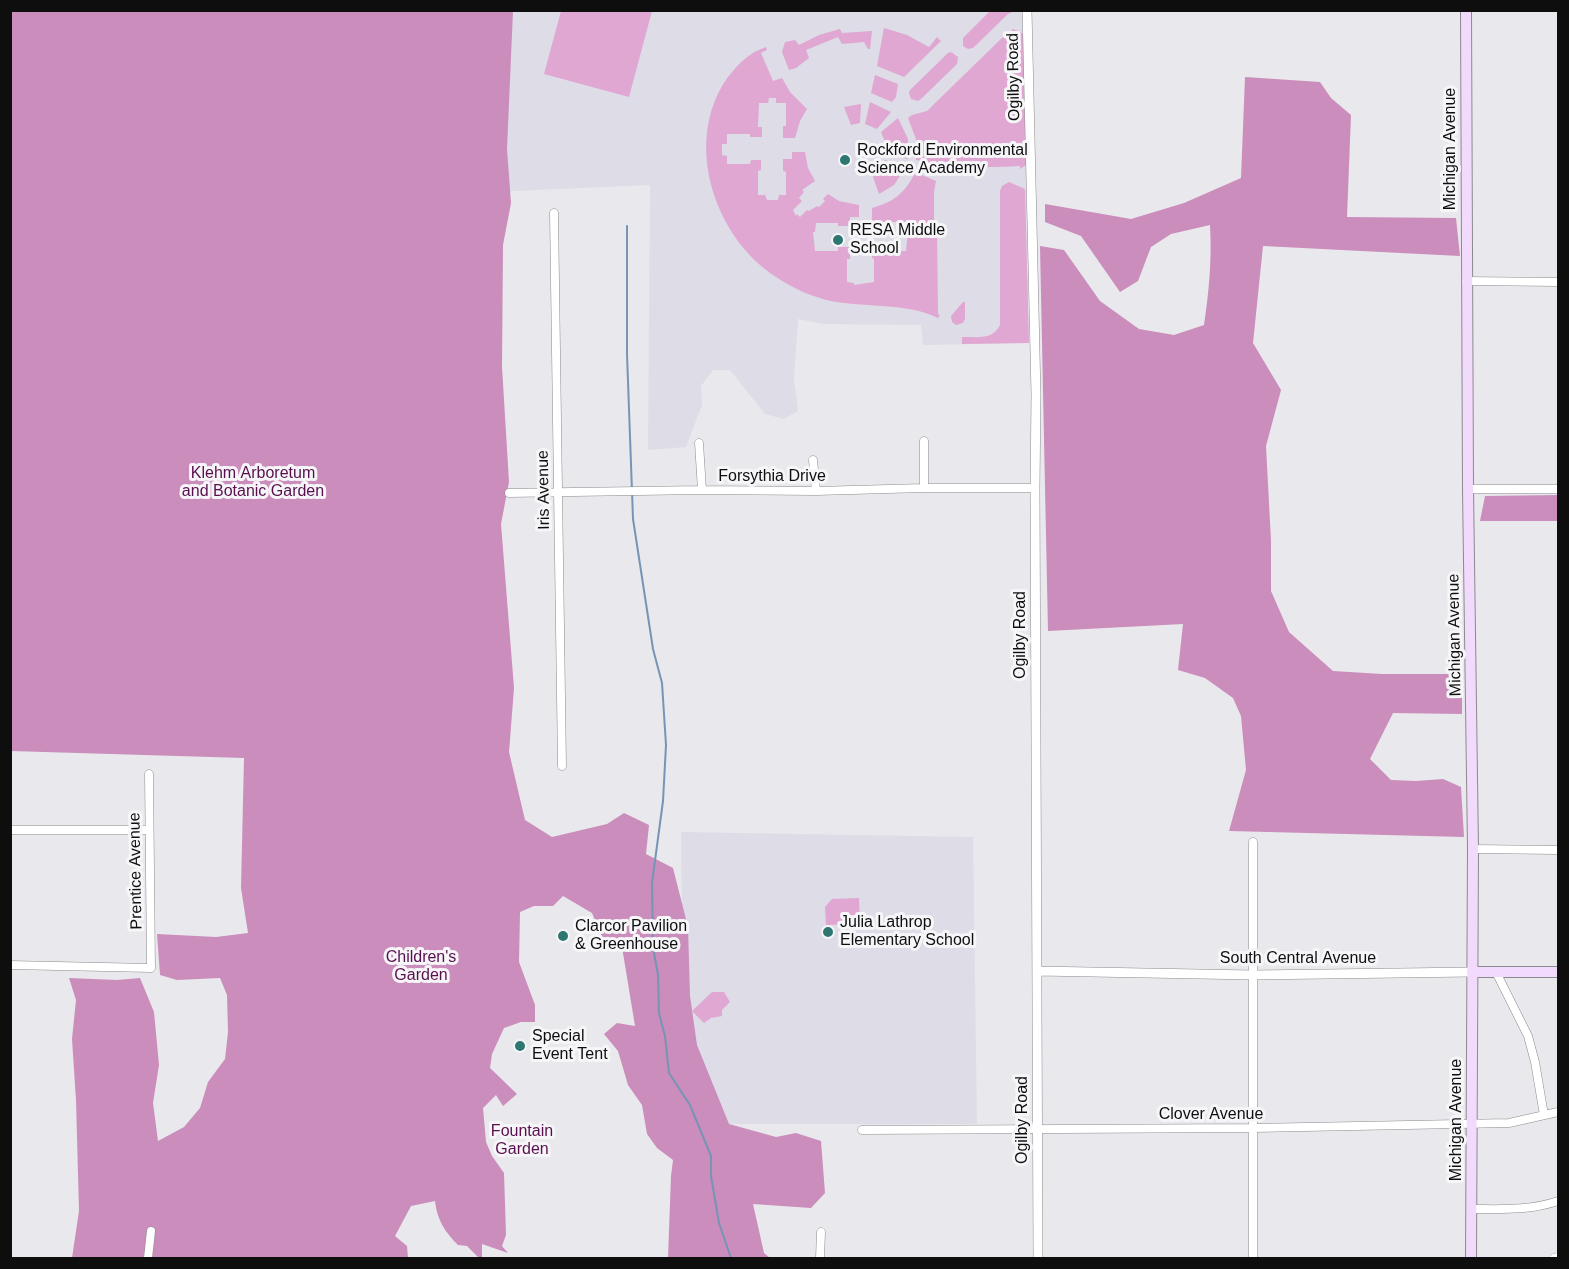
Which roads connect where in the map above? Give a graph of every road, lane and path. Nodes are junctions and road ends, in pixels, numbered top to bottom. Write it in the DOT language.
graph roads {
  1 [pos="1027,10"];
  2 [pos="1466,10"];
  3 [pos="554,213"];
  4 [pos="1467,281"];
  5 [pos="1558,282"];
  6 [pos="924,441"];
  7 [pos="699,443"];
  8 [pos="813,460"];
  9 [pos="924,488"];
  10 [pos="1035,489"];
  11 [pos="1468,489"];
  12 [pos="1558,489"];
  13 [pos="702,490"];
  14 [pos="816,491"];
  15 [pos="509,493"];
  16 [pos="557,493"];
  17 [pos="562,766"];
  18 [pos="149,774"];
  19 [pos="10,830"];
  20 [pos="149,831"];
  21 [pos="1253,842"];
  22 [pos="1473,849"];
  23 [pos="1558,850"];
  24 [pos="10,965"];
  25 [pos="1038,971"];
  26 [pos="1472,972"];
  27 [pos="1496,972"];
  28 [pos="1558,972"];
  29 [pos="1253,975"];
  30 [pos="1558,1112"];
  31 [pos="1544,1115"];
  32 [pos="1472,1123"];
  33 [pos="1254,1128"];
  34 [pos="1038,1129"];
  35 [pos="862,1130"];
  36 [pos="1558,1201"];
  37 [pos="1471,1209"];
  38 [pos="151,1231"];
  39 [pos="820,1232"];
  40 [pos="1558,1257"];
  41 [pos="148,1258"];
  42 [pos="820,1258"];
  43 [pos="1038,1258"];
  44 [pos="1253,1258"];
  45 [pos="1471,1258"];
  46 [pos="1554,1258"];
  1 -- 10 [label="street, Ogilby Road"];
  2 -- 4 [label="main road, Michigan Avenue"];
  3 -- 16 [label="street, Iris Avenue"];
  4 -- 5 [label="street"];
  4 -- 11 [label="main road, Michigan Avenue"];
  6 -- 9 [label="street"];
  7 -- 13 [label="street"];
  8 -- 14 [label="street"];
  9 -- 10 [label="street, Forsythia Drive"];
  9 -- 14 [label="street, Forsythia Drive"];
  10 -- 25 [label="street, Ogilby Road"];
  11 -- 12 [label="street"];
  11 -- 22 [label="main road, Michigan Avenue"];
  13 -- 14 [label="street, Forsythia Drive"];
  13 -- 16 [label="street, Forsythia Drive"];
  15 -- 16 [label="street, Forsythia Drive"];
  16 -- 17 [label="street, Iris Avenue"];
  18 -- 20 [label="street, Prentice Avenue"];
  19 -- 20 [label="street"];
  20 -- 24 [label="street, Prentice Avenue"];
  21 -- 29 [label="street"];
  22 -- 23 [label="street"];
  22 -- 26 [label="main road, Michigan Avenue"];
  25 -- 29 [label="street, South Central Avenue"];
  25 -- 34 [label="street, Ogilby Road"];
  26 -- 27 [label="main road, South Central Avenue"];
  26 -- 29 [label="street, South Central Avenue"];
  26 -- 32 [label="main road, Michigan Avenue"];
  27 -- 28 [label="main road, South Central Avenue"];
  27 -- 31 [label="street"];
  29 -- 33 [label="street"];
  30 -- 31 [label="street, Clover Avenue"];
  31 -- 32 [label="street, Clover Avenue"];
  32 -- 33 [label="street, Clover Avenue"];
  32 -- 37 [label="main road, Michigan Avenue"];
  33 -- 34 [label="street, Clover Avenue"];
  33 -- 44 [label="street"];
  34 -- 35 [label="street, Clover Avenue"];
  34 -- 43 [label="street, Ogilby Road"];
  36 -- 37 [label="street"];
  37 -- 45 [label="main road, Michigan Avenue"];
  38 -- 41 [label="street"];
  39 -- 42 [label="street"];
  40 -- 46 [label="street"];
}
